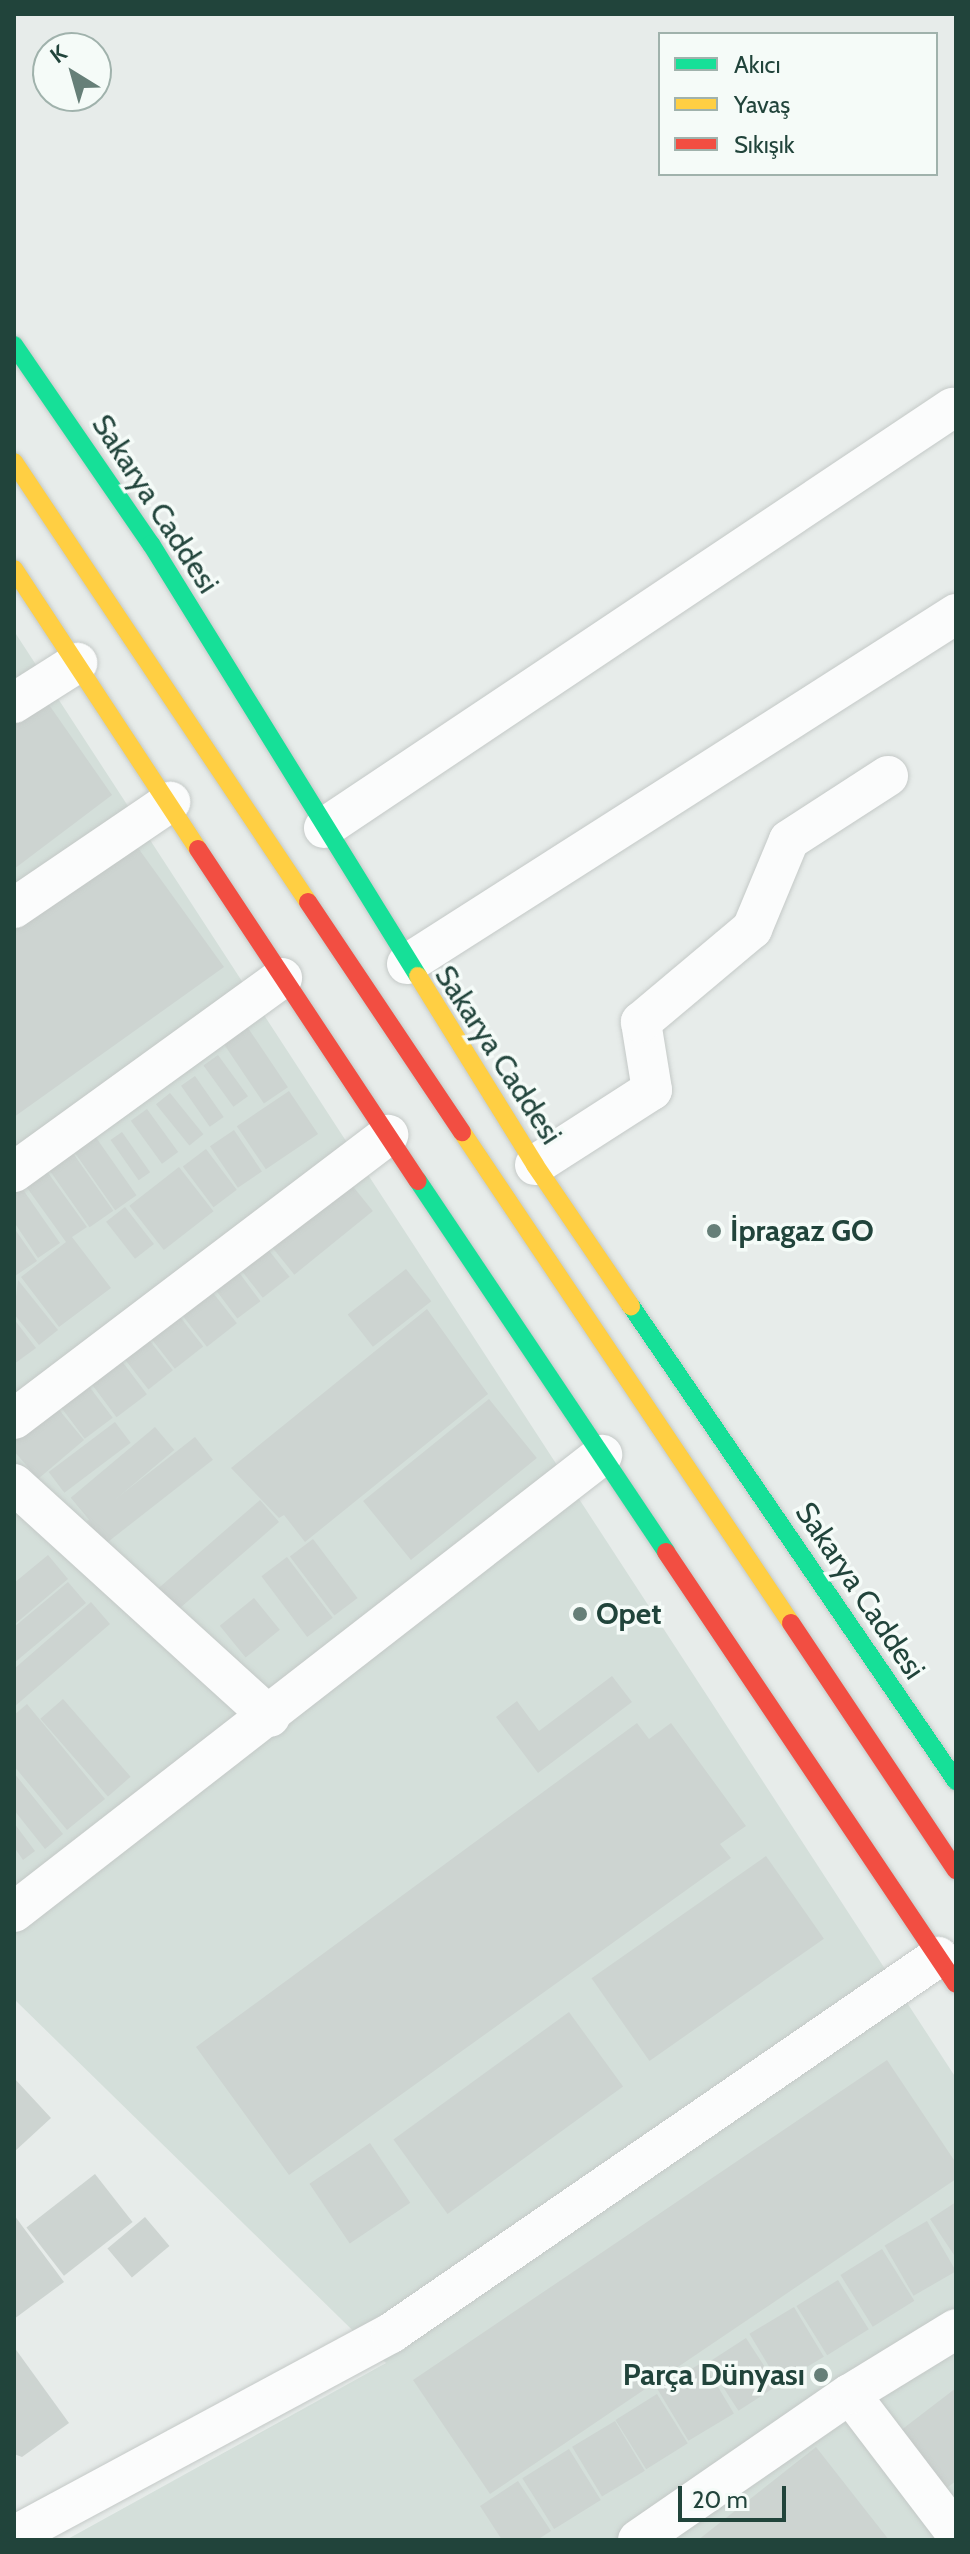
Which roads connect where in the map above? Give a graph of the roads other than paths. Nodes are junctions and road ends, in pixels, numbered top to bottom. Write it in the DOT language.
graph roads {
  1 [pos="14,345"];
  2 [pos="952,408"];
  3 [pos="14,462"];
  4 [pos="14,569"];
  5 [pos="956,614"];
  6 [pos="77,663"];
  7 [pos="14,703"];
  8 [pos="888,776"];
  9 [pos="170,802"];
  10 [pos="324,828"];
  11 [pos="14,908"];
  12 [pos="407,964"];
  13 [pos="282,978"];
  14 [pos="388,1135"];
  15 [pos="535,1165"];
  16 [pos="14,1172"];
  17 [pos="14,1419"];
  18 [pos="602,1455"];
  19 [pos="14,1484"];
  20 [pos="270,1717"];
  21 [pos="956,1781"];
  22 [pos="956,1870"];
  23 [pos="14,1912"];
  24 [pos="947,1971"];
  25 [pos="956,2329"];
  26 [pos="850,2394"];
  27 [pos="956,2533"];
  28 [pos="14,2536"];
  29 [pos="638,2540"];
  1 -- 10 [label="main road, Sakarya Caddesi"];
  2 -- 10 [label="street"];
  3 -- 22 [label="main road"];
  4 -- 6 [label="main road"];
  5 -- 12 [label="street"];
  6 -- 7 [label="street"];
  6 -- 9 [label="main road"];
  8 -- 15 [label="street"];
  9 -- 11 [label="street"];
  9 -- 13 [label="main road"];
  10 -- 12 [label="main road, Sakarya Caddesi"];
  12 -- 15 [label="main road, Sakarya Caddesi"];
  13 -- 14 [label="main road"];
  13 -- 16 [label="street"];
  14 -- 17 [label="street"];
  14 -- 18 [label="main road"];
  15 -- 21 [label="main road, Sakarya Caddesi"];
  18 -- 20 [label="street"];
  18 -- 24 [label="main road"];
  19 -- 20 [label="street"];
  20 -- 23 [label="street"];
  24 -- 28 [label="street"];
  25 -- 26 [label="street"];
  26 -- 27 [label="street"];
  26 -- 29 [label="street"];
}
